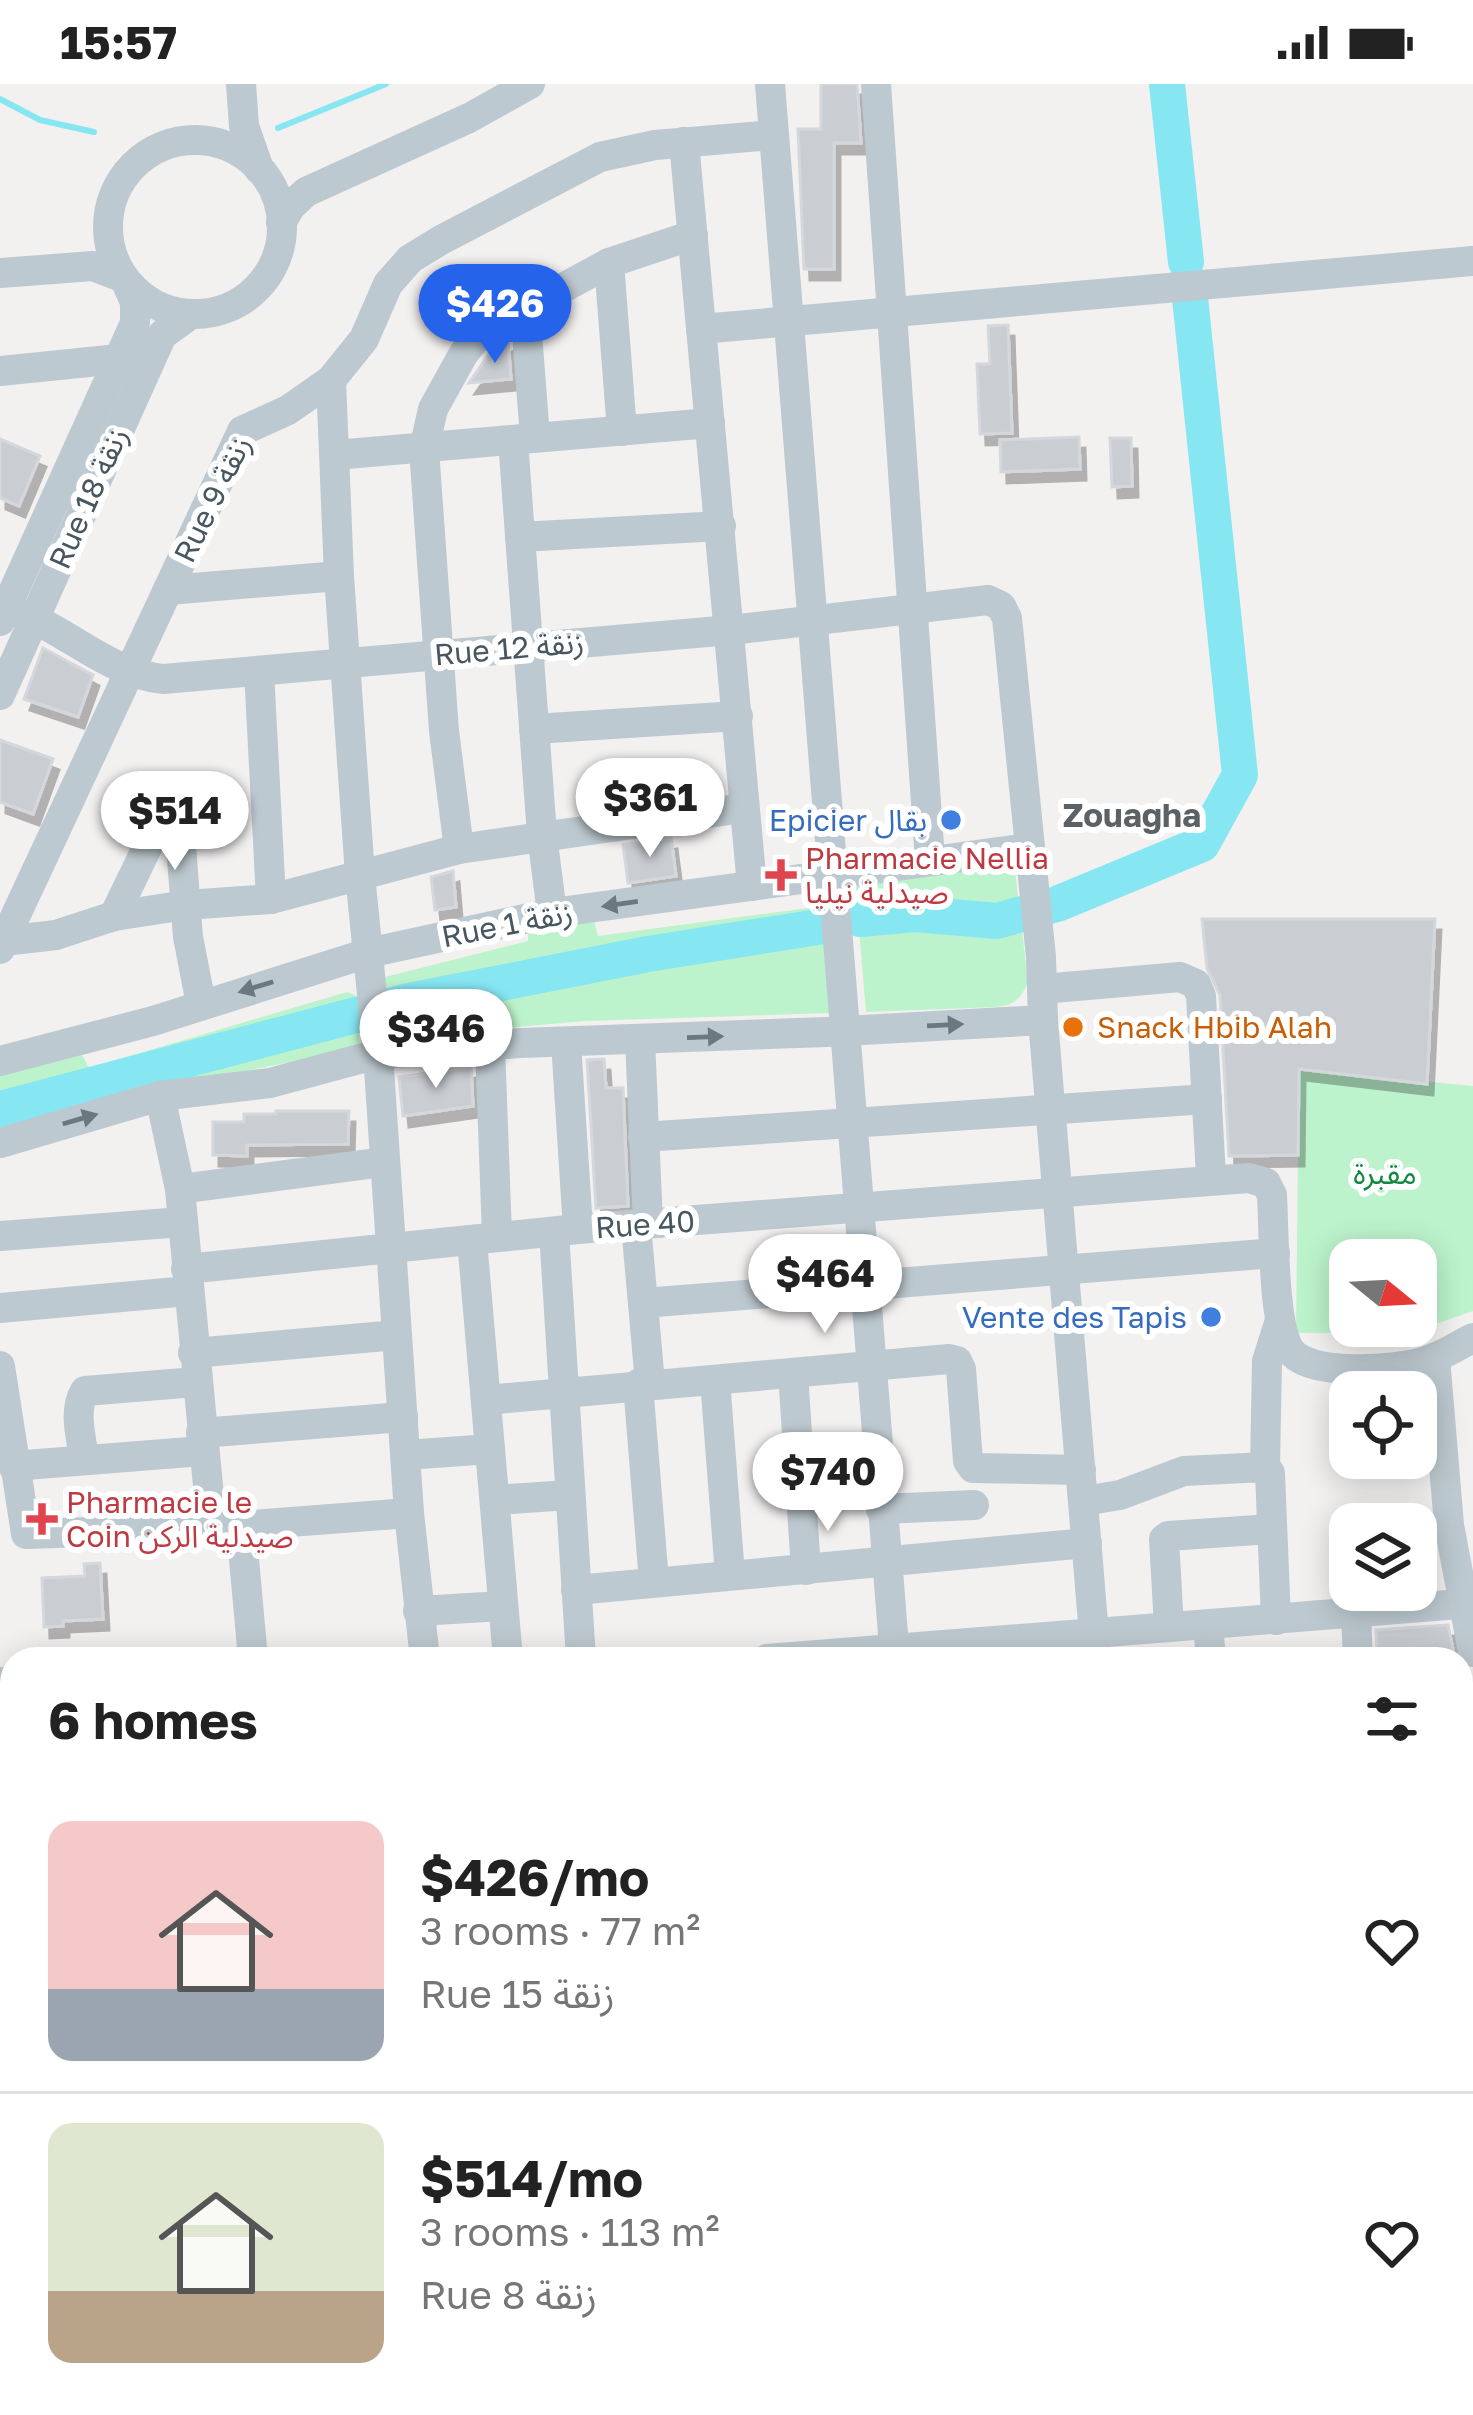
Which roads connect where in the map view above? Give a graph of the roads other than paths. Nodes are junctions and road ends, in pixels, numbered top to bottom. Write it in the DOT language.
graph roads {
  1 [pos="240,84"];
  2 [pos="530,84"];
  3 [pos="770,84"];
  4 [pos="877,84"];
  5 [pos="772,135"];
  6 [pos="191,140"];
  7 [pos="684,142"];
  8 [pos="264,175"];
  9 [pos="306,193"];
  10 [pos="281,223"];
  11 [pos="107,226"];
  12 [pos="693,235"];
  13 [pos="1473,261"];
  14 [pos="609,262"];
  15 [pos="82,266"];
  16 [pos="0,273"];
  17 [pos="125,280"];
  18 [pos="525,308"];
  19 [pos="890,313"];
  20 [pos="191,314"];
  21 [pos="786,322"];
  22 [pos="701,329"];
  23 [pos="132,364"];
  24 [pos="3,377"];
  25 [pos="331,380"];
  26 [pos="710,423"];
  27 [pos="622,431"];
  28 [pos="524,438"];
  29 [pos="424,448"];
  30 [pos="334,455"];
  31 [pos="721,526"];
  32 [pos="520,537"];
  33 [pos="339,576"];
  34 [pos="168,590"];
  35 [pos="912,609"];
  36 [pos="10,614"];
  37 [pos="814,620"];
  38 [pos="731,630"];
  39 [pos="529,645"];
  40 [pos="439,655"];
  41 [pos="344,662"];
  42 [pos="259,671"];
  43 [pos="131,672"];
  44 [pos="0,694"];
  45 [pos="738,716"];
  46 [pos="534,730"];
  47 [pos="743,808"];
  48 [pos="542,836"];
  49 [pos="1028,848"];
  50 [pos="459,849"];
  51 [pos="930,860"];
  52 [pos="836,873"];
  53 [pos="360,875"];
  54 [pos="752,886"];
  55 [pos="271,899"];
  56 [pos="186,905"];
  57 [pos="552,913"];
  58 [pos="114,916"];
  59 [pos="2,945"];
  60 [pos="368,953"];
  61 [pos="201,1004"];
  62 [pos="1042,1004"];
  63 [pos="375,1026"];
  64 [pos="848,1031"];
  65 [pos="640,1039"];
  66 [pos="566,1042"];
  67 [pos="490,1046"];
  68 [pos="0,1061"];
  69 [pos="160,1096"];
  70 [pos="1207,1100"];
  71 [pos="1051,1109"];
  72 [pos="850,1122"];
  73 [pos="643,1137"];
  74 [pos="0,1143"];
  75 [pos="384,1162"];
  76 [pos="1211,1178"];
  77 [pos="180,1189"];
  78 [pos="1058,1191"];
  79 [pos="857,1207"];
  80 [pos="182,1222"];
  81 [pos="642,1225"];
  82 [pos="566,1230"];
  83 [pos="0,1236"];
  84 [pos="484,1238"];
  85 [pos="392,1248"];
  86 [pos="1275,1253"];
  87 [pos="1062,1270"];
  88 [pos="187,1280"];
  89 [pos="865,1287"];
  90 [pos="643,1303"];
  91 [pos="0,1308"];
  92 [pos="1281,1318"];
  93 [pos="398,1335"];
  94 [pos="1473,1338"];
  95 [pos="1435,1358"];
  96 [pos="868,1364"];
  97 [pos="0,1366"];
  98 [pos="194,1367"];
  99 [pos="793,1373"];
  100 [pos="715,1380"];
  101 [pos="644,1384"];
  102 [pos="562,1391"];
  103 [pos="486,1400"];
  104 [pos="403,1417"];
  105 [pos="202,1442"];
  106 [pos="1459,1446"];
  107 [pos="490,1449"];
  108 [pos="406,1455"];
  109 [pos="84,1458"];
  110 [pos="13,1466"];
  111 [pos="1265,1467"];
  112 [pos="1082,1486"];
  113 [pos="569,1495"];
  114 [pos="495,1499"];
  115 [pos="974,1505"];
  116 [pos="881,1509"];
  117 [pos="409,1513"];
  118 [pos="1461,1524"];
  119 [pos="226,1527"];
  120 [pos="1272,1529"];
  121 [pos="13,1538"];
  122 [pos="1087,1543"];
  123 [pos="886,1562"];
  124 [pos="806,1570"];
  125 [pos="730,1575"];
  126 [pos="654,1582"];
  127 [pos="576,1589"];
  128 [pos="1469,1604"];
  129 [pos="502,1606"];
  130 [pos="418,1611"];
  131 [pos="1356,1613"];
  132 [pos="1276,1621"];
  133 [pos="1208,1624"];
  134 [pos="1169,1627"];
  135 [pos="1095,1645"];
  136 [pos="251,1647"];
  137 [pos="423,1647"];
  138 [pos="507,1647"];
  139 [pos="580,1647"];
  140 [pos="893,1647"];
  141 [pos="1050,1647"];
  142 [pos="1210,1647"];
  143 [pos="1357,1647"];
  144 [pos="1473,1647"];
  1 -- 6 [label="street"];
  1 -- 8 [label="street"];
  2 -- 9 [label="street"];
  3 -- 5 [label="street"];
  4 -- 19 [label="street"];
  5 -- 7 [label="street, Rue 9 زنقة"];
  5 -- 21 [label="street"];
  6 -- 8 [label="street"];
  6 -- 11 [label="street"];
  7 -- 12 [label="street"];
  7 -- 25 [label="street, Rue 9 زنقة"];
  8 -- 9 [label="street"];
  8 -- 10 [label="street"];
  9 -- 10 [label="street"];
  10 -- 20 [label="street"];
  11 -- 15 [label="street"];
  11 -- 17 [label="street"];
  12 -- 14 [label="street"];
  12 -- 22 [label="street"];
  13 -- 19 [label="street"];
  14 -- 18 [label="street"];
  14 -- 27 [label="street"];
  15 -- 16 [label="street"];
  15 -- 17 [label="street"];
  17 -- 20 [label="street"];
  17 -- 23 [label="street, Rue 18 زنقة"];
  18 -- 28 [label="street"];
  18 -- 29 [label="street"];
  19 -- 21 [label="street"];
  19 -- 35 [label="street"];
  20 -- 23 [label="street, Rue 18 زنقة"];
  21 -- 22 [label="street"];
  21 -- 37 [label="street"];
  22 -- 26 [label="street"];
  23 -- 24 [label="street"];
  23 -- 36 [label="street, Rue 18 زنقة"];
  25 -- 30 [label="street"];
  25 -- 34 [label="street, Rue 9 زنقة"];
  26 -- 27 [label="street"];
  26 -- 31 [label="street"];
  27 -- 28 [label="street"];
  28 -- 29 [label="street"];
  28 -- 32 [label="street"];
  29 -- 30 [label="street"];
  29 -- 40 [label="street"];
  30 -- 33 [label="street"];
  31 -- 32 [label="street"];
  31 -- 38 [label="street"];
  32 -- 39 [label="street"];
  33 -- 34 [label="street"];
  33 -- 41 [label="street"];
  34 -- 43 [label="street, Rue 9 زنقة"];
  35 -- 37 [label="street, Rue 12 زنقة"];
  35 -- 49 [label="street, Rue 12 زنقة"];
  35 -- 51 [label="street"];
  36 -- 43 [label="street, Rue 12 زنقة"];
  36 -- 44 [label="street, Rue 18 زنقة"];
  37 -- 38 [label="street, Rue 12 زنقة"];
  37 -- 52 [label="street"];
  38 -- 39 [label="street, Rue 12 زنقة"];
  38 -- 45 [label="street"];
  39 -- 40 [label="street, Rue 12 زنقة"];
  39 -- 46 [label="street"];
  40 -- 41 [label="street, Rue 12 زنقة"];
  40 -- 50 [label="street"];
  41 -- 42 [label="street, Rue 12 زنقة"];
  41 -- 53 [label="street"];
  42 -- 43 [label="street, Rue 12 زنقة"];
  42 -- 55 [label="street"];
  43 -- 59 [label="street, Rue 9 زنقة"];
  45 -- 46 [label="street"];
  45 -- 47 [label="street"];
  46 -- 48 [label="street"];
  47 -- 48 [label="street"];
  47 -- 54 [label="street"];
  48 -- 50 [label="street"];
  48 -- 57 [label="street"];
  49 -- 51 [label="street, Rue 1 زنقة"];
  49 -- 62 [label="street"];
  50 -- 53 [label="street"];
  51 -- 52 [label="street, Rue 1 زنقة"];
  52 -- 54 [label="street, Rue 1 زنقة"];
  52 -- 64 [label="street"];
  53 -- 55 [label="street"];
  53 -- 60 [label="street"];
  54 -- 57 [label="street, Rue 1 زنقة, one-way"];
  55 -- 56 [label="street"];
  56 -- 58 [label="street"];
  56 -- 58 [label="street"];
  56 -- 61 [label="street"];
  57 -- 60 [label="street, Rue 1 زنقة"];
  58 -- 59 [label="street"];
  60 -- 61 [label="street, Rue 1 زنقة, one-way"];
  60 -- 63 [label="street"];
  61 -- 68 [label="street, Rue 1 زنقة"];
  64 -- 62 [label="street, one-way"];
  62 -- 70 [label="street"];
  62 -- 71 [label="street"];
  63 -- 67 [label="street"];
  63 -- 69 [label="street"];
  63 -- 75 [label="street"];
  65 -- 64 [label="street, one-way"];
  64 -- 72 [label="street"];
  65 -- 66 [label="street"];
  65 -- 73 [label="street"];
  66 -- 67 [label="street"];
  66 -- 82 [label="street"];
  67 -- 84 [label="street"];
  74 -- 69 [label="street, one-way"];
  69 -- 77 [label="street"];
  70 -- 71 [label="street"];
  70 -- 76 [label="street"];
  71 -- 72 [label="street"];
  71 -- 78 [label="street"];
  72 -- 73 [label="street"];
  72 -- 79 [label="street"];
  73 -- 81 [label="street"];
  75 -- 77 [label="street"];
  75 -- 85 [label="street"];
  76 -- 78 [label="street, Rue 40"];
  76 -- 86 [label="street, Rue 40"];
  77 -- 80 [label="street"];
  78 -- 79 [label="street, Rue 40"];
  78 -- 87 [label="street"];
  79 -- 81 [label="street, Rue 40"];
  79 -- 89 [label="street"];
  80 -- 83 [label="street"];
  80 -- 88 [label="street"];
  81 -- 82 [label="street, Rue 40"];
  81 -- 90 [label="street"];
  82 -- 84 [label="street, Rue 40"];
  82 -- 102 [label="street"];
  84 -- 85 [label="street, Rue 40"];
  84 -- 103 [label="street"];
  85 -- 88 [label="street, Rue 40"];
  85 -- 93 [label="street"];
  86 -- 87 [label="street"];
  86 -- 92 [label="street"];
  87 -- 89 [label="street"];
  87 -- 112 [label="street"];
  88 -- 91 [label="street, Rue 40"];
  88 -- 98 [label="street"];
  89 -- 90 [label="street"];
  89 -- 96 [label="street"];
  90 -- 101 [label="street"];
  92 -- 95 [label="street"];
  92 -- 111 [label="street"];
  93 -- 98 [label="street"];
  93 -- 104 [label="street"];
  94 -- 95 [label="street"];
  95 -- 106 [label="street"];
  96 -- 99 [label="street"];
  96 -- 112 [label="street"];
  96 -- 116 [label="street"];
  97 -- 110 [label="street"];
  98 -- 105 [label="street"];
  98 -- 109 [label="street"];
  99 -- 100 [label="street"];
  99 -- 124 [label="street"];
  100 -- 101 [label="street"];
  100 -- 125 [label="street"];
  101 -- 102 [label="street"];
  101 -- 126 [label="street"];
  102 -- 103 [label="street"];
  102 -- 113 [label="street"];
  103 -- 107 [label="street"];
  104 -- 105 [label="street"];
  104 -- 108 [label="street"];
  105 -- 109 [label="street"];
  105 -- 119 [label="street"];
  106 -- 118 [label="street"];
  107 -- 108 [label="street"];
  107 -- 114 [label="street"];
  108 -- 117 [label="street"];
  109 -- 110 [label="street"];
  110 -- 121 [label="street"];
  111 -- 112 [label="street"];
  111 -- 120 [label="street"];
  112 -- 122 [label="street"];
  113 -- 114 [label="street"];
  113 -- 127 [label="street"];
  114 -- 129 [label="street"];
  115 -- 116 [label="street"];
  116 -- 123 [label="street"];
  117 -- 119 [label="street"];
  117 -- 130 [label="street"];
  118 -- 128 [label="street"];
  119 -- 121 [label="street"];
  119 -- 136 [label="street"];
  120 -- 132 [label="street"];
  120 -- 134 [label="street"];
  122 -- 123 [label="street"];
  122 -- 135 [label="street"];
  123 -- 124 [label="street"];
  123 -- 140 [label="street"];
  124 -- 125 [label="street"];
  125 -- 126 [label="street"];
  126 -- 127 [label="street"];
  127 -- 139 [label="street"];
  128 -- 131 [label="street"];
  128 -- 144 [label="street"];
  129 -- 130 [label="street"];
  129 -- 138 [label="street"];
  130 -- 137 [label="street"];
  131 -- 132 [label="street"];
  131 -- 143 [label="street"];
  132 -- 133 [label="street"];
  133 -- 134 [label="street"];
  133 -- 142 [label="street"];
  134 -- 135 [label="street"];
  135 -- 141 [label="street"];
}
